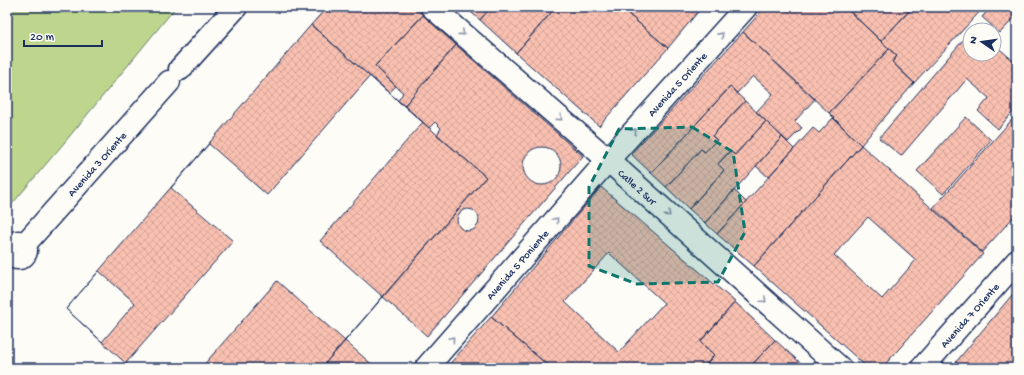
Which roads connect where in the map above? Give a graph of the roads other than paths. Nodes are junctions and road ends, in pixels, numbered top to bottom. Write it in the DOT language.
graph roads {
  1 [pos="236,7"];
  2 [pos="432,7"];
  3 [pos="746,7"];
  4 [pos="608,160"];
  5 [pos="14,255"];
  6 [pos="1017,261"];
  7 [pos="426,368"];
  8 [pos="840,368"];
  9 [pos="922,368"];
  1 -- 5 [label="street, Avenida 3 Oriente"];
  2 -- 4 [label="street, Calle 2 Sur, one-way"];
  4 -- 3 [label="street, Avenida 5 Oriente, one-way"];
  7 -- 4 [label="street, Avenida 5 Poniente, one-way"];
  4 -- 8 [label="street, Calle 2 Sur, one-way"];
  6 -- 9 [label="street, Avenida 7 Oriente"];
}
